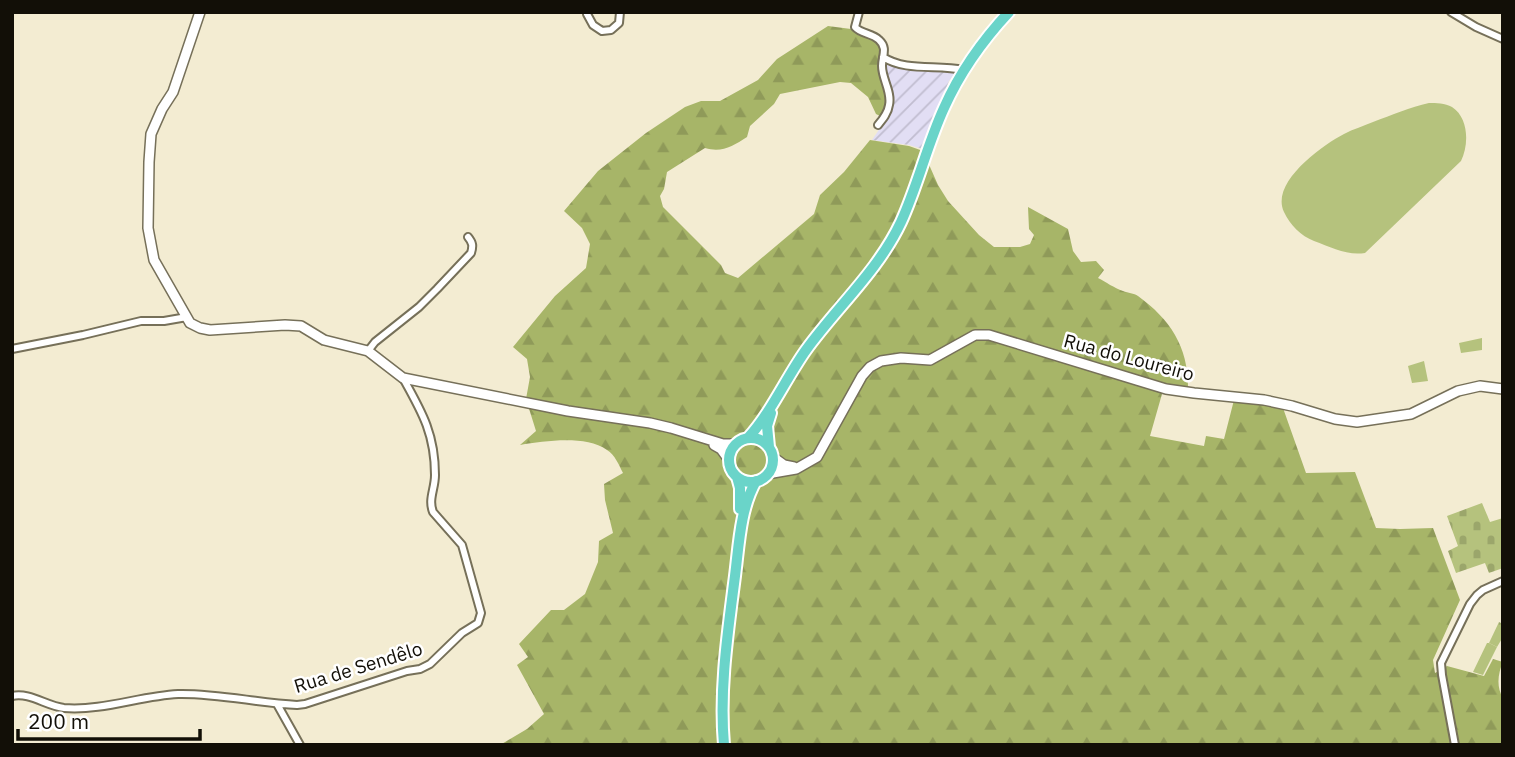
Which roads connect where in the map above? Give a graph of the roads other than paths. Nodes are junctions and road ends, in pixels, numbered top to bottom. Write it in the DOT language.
graph roads {
  1 [pos="200,12"];
  2 [pos="620,12"];
  3 [pos="859,12"];
  4 [pos="1009,12"];
  5 [pos="1451,12"];
  6 [pos="587,14"];
  7 [pos="1503,39"];
  8 [pos="883,58"];
  9 [pos="963,70"];
  10 [pos="878,125"];
  11 [pos="468,237"];
  12 [pos="187,317"];
  13 [pos="12,349"];
  14 [pos="368,351"];
  15 [pos="403,378"];
  16 [pos="1503,389"];
  17 [pos="776,397"];
  18 [pos="748,438"];
  19 [pos="706,440"];
  20 [pos="736,444"];
  21 [pos="771,452"];
  22 [pos="729,460"];
  23 [pos="802,467"];
  24 [pos="768,474"];
  25 [pos="737,477"];
  26 [pos="756,481"];
  27 [pos="739,544"];
  28 [pos="1503,581"];
  29 [pos="12,696"];
  30 [pos="277,704"];
  31 [pos="300,745"];
  32 [pos="724,745"];
  33 [pos="1454,745"];
  1 -- 12 [label="street"];
  2 -- 6 [label="street"];
  3 -- 8 [label="street"];
  4 -- 9 [label="main road"];
  5 -- 7 [label="street"];
  8 -- 9 [label="street"];
  8 -- 10 [label="street"];
  9 -- 17 [label="main road"];
  11 -- 14 [label="street"];
  12 -- 13 [label="street"];
  12 -- 14 [label="street"];
  14 -- 15 [label="street"];
  15 -- 19 [label="street"];
  15 -- 30 [label="street, Rua de Sendêlo"];
  16 -- 23 [label="street, Rua do Loureiro"];
  17 -- 18 [label="main road"];
  17 -- 21 [label="main road"];
  18 -- 20 [label="main road"];
  18 -- 21 [label="main road"];
  19 -- 20 [label="street"];
  19 -- 22 [label="street"];
  20 -- 22 [label="main road"];
  21 -- 23 [label="street"];
  21 -- 24 [label="main road"];
  22 -- 25 [label="main road"];
  23 -- 24 [label="street"];
  24 -- 26 [label="main road"];
  25 -- 26 [label="main road"];
  25 -- 27 [label="main road"];
  26 -- 27 [label="main road"];
  27 -- 32 [label="main road"];
  28 -- 33 [label="street"];
  29 -- 30 [label="street, Rua de Sendêlo"];
  30 -- 31 [label="street"];
}
